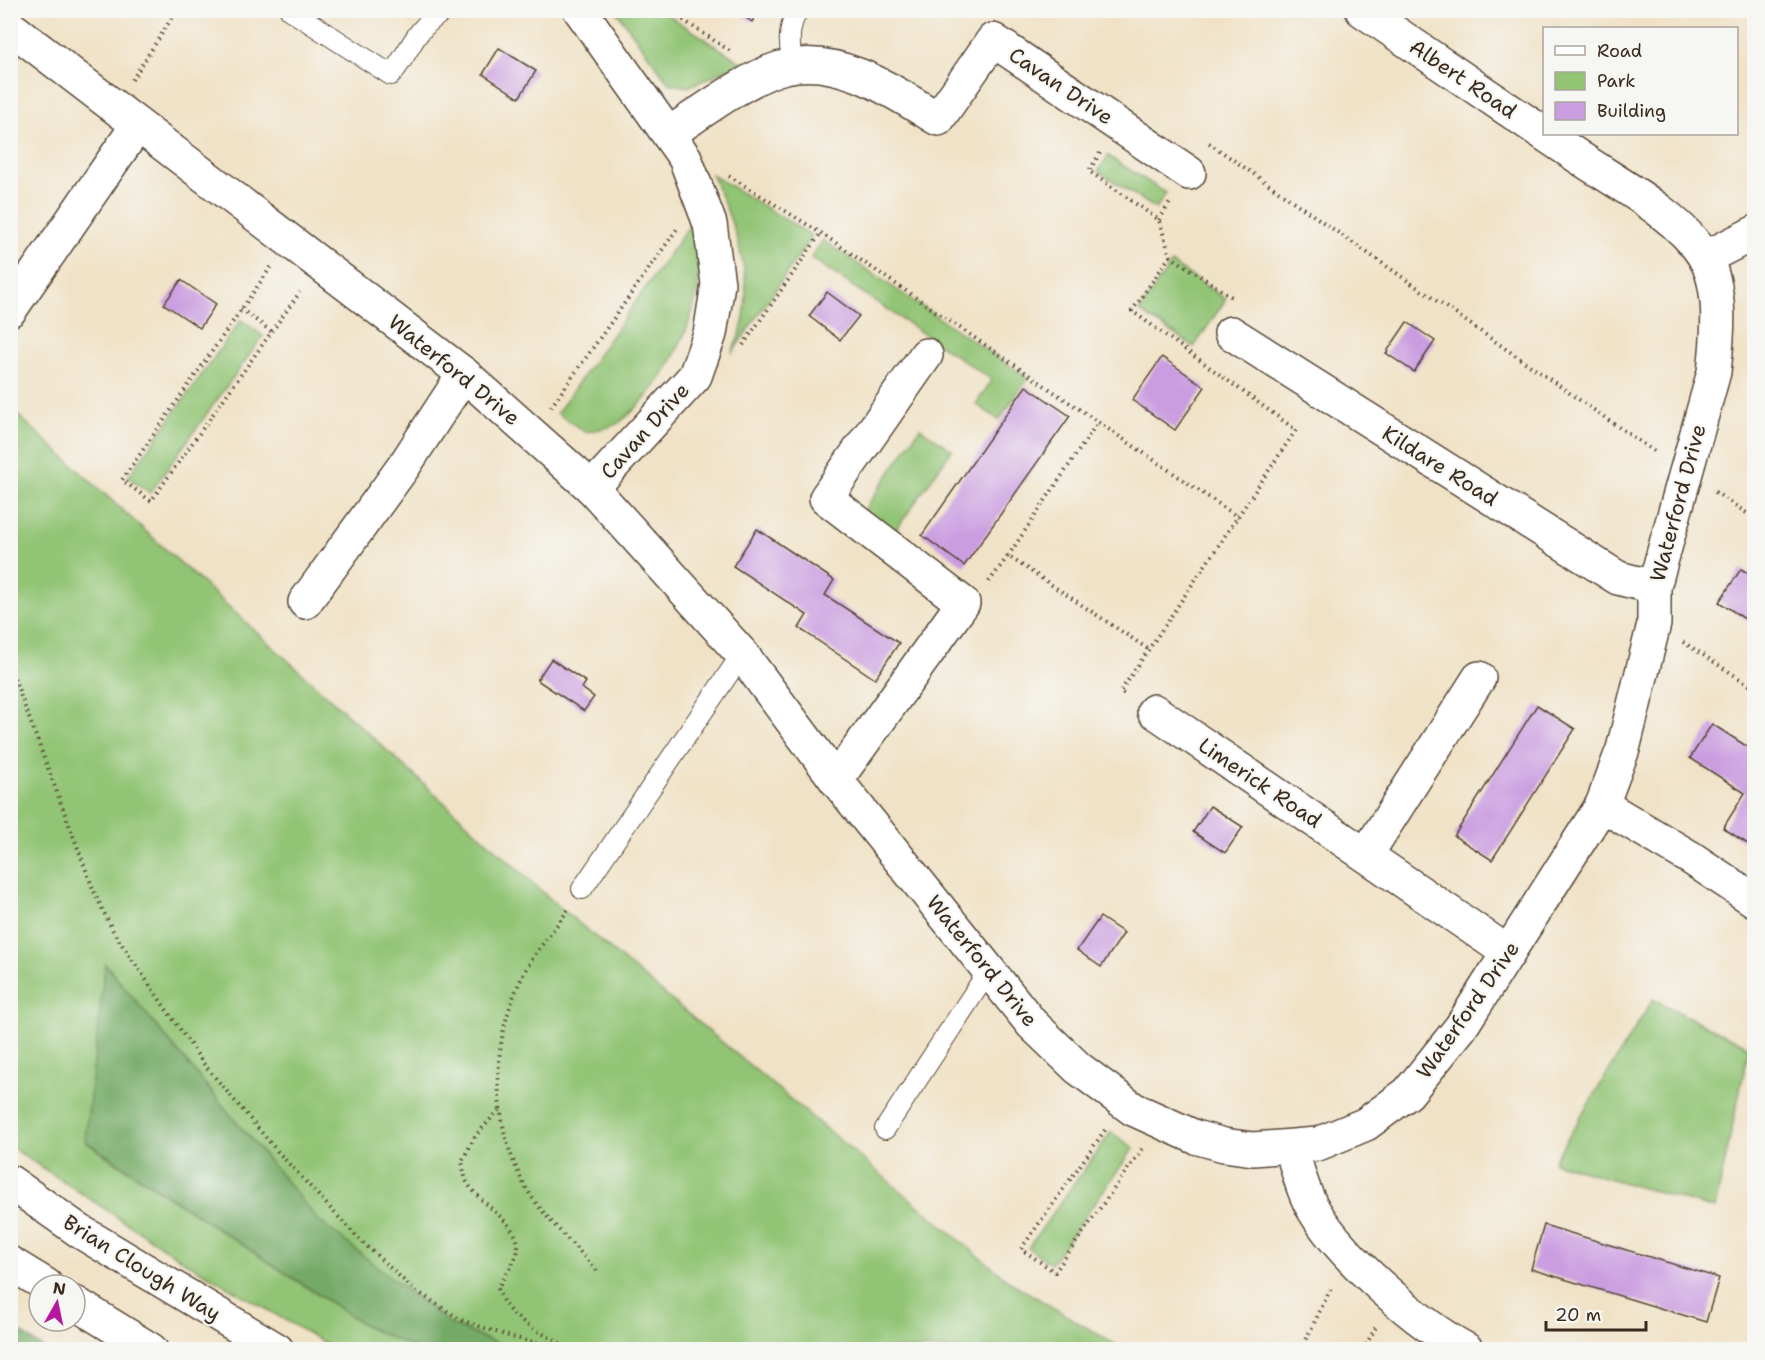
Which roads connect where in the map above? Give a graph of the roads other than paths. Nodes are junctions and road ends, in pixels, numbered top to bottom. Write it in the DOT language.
graph roads {
  1 [pos="290,10"];
  2 [pos="445,10"];
  3 [pos="580,10"];
  4 [pos="798,10"];
  5 [pos="1362,10"];
  6 [pos="10,27"];
  7 [pos="780,71"];
  8 [pos="125,117"];
  9 [pos="1543,133"];
  10 [pos="1545,135"];
  11 [pos="677,146"];
  12 [pos="1189,172"];
  13 [pos="1755,233"];
  14 [pos="1705,258"];
  15 [pos="10,310"];
  16 [pos="1231,333"];
  17 [pos="926,355"];
  18 [pos="464,374"];
  19 [pos="592,488"];
  20 [pos="1654,586"];
  21 [pos="305,602"];
  22 [pos="742,654"];
  23 [pos="1479,678"];
  24 [pos="1155,711"];
  25 [pos="836,780"];
  26 [pos="1602,805"];
  27 [pos="1366,855"];
  28 [pos="582,890"];
  29 [pos="1755,900"];
  30 [pos="1509,953"];
  31 [pos="989,970"];
  32 [pos="885,1129"];
  33 [pos="1291,1148"];
  34 [pos="10,1182"];
  35 [pos="10,1263"];
  36 [pos="27,1273"];
  37 [pos="10,1276"];
  38 [pos="27,1289"];
  39 [pos="87,1310"];
  40 [pos="84,1333"];
  41 [pos="106,1350"];
  42 [pos="151,1350"];
  43 [pos="277,1350"];
  44 [pos="1467,1350"];
  1 -- 2 [label="lane"];
  3 -- 11 [label="main road, Cavan Drive"];
  4 -- 7 [label="lane"];
  5 -- 9 [label="main road, Albert Road"];
  6 -- 8 [label="main road, Waterford Drive"];
  7 -- 11 [label="main road, Cavan Drive"];
  7 -- 12 [label="main road, Cavan Drive"];
  8 -- 15 [label="main road"];
  8 -- 18 [label="main road, Waterford Drive"];
  10 -- 14 [label="main road, Albert Road"];
  11 -- 19 [label="main road, Cavan Drive"];
  13 -- 14 [label="main road"];
  14 -- 20 [label="main road, Waterford Drive"];
  16 -- 20 [label="main road, Kildare Road"];
  17 -- 25 [label="main road"];
  18 -- 19 [label="main road, Waterford Drive"];
  18 -- 21 [label="main road"];
  19 -- 22 [label="main road, Waterford Drive"];
  20 -- 26 [label="main road, Waterford Drive"];
  22 -- 25 [label="main road, Waterford Drive"];
  22 -- 28 [label="lane"];
  23 -- 27 [label="main road"];
  24 -- 27 [label="main road, Limerick Road"];
  25 -- 31 [label="main road, Waterford Drive"];
  26 -- 29 [label="main road"];
  26 -- 30 [label="main road, Waterford Drive"];
  27 -- 30 [label="main road, Limerick Road"];
  30 -- 33 [label="main road, Waterford Drive"];
  31 -- 32 [label="lane"];
  31 -- 33 [label="main road, Waterford Drive"];
  33 -- 44 [label="main road"];
  34 -- 43 [label="main road, Brian Clough Way"];
  35 -- 36 [label="main road"];
  37 -- 38 [label="main road"];
  39 -- 42 [label="main road"];
  40 -- 41 [label="main road"];
}
